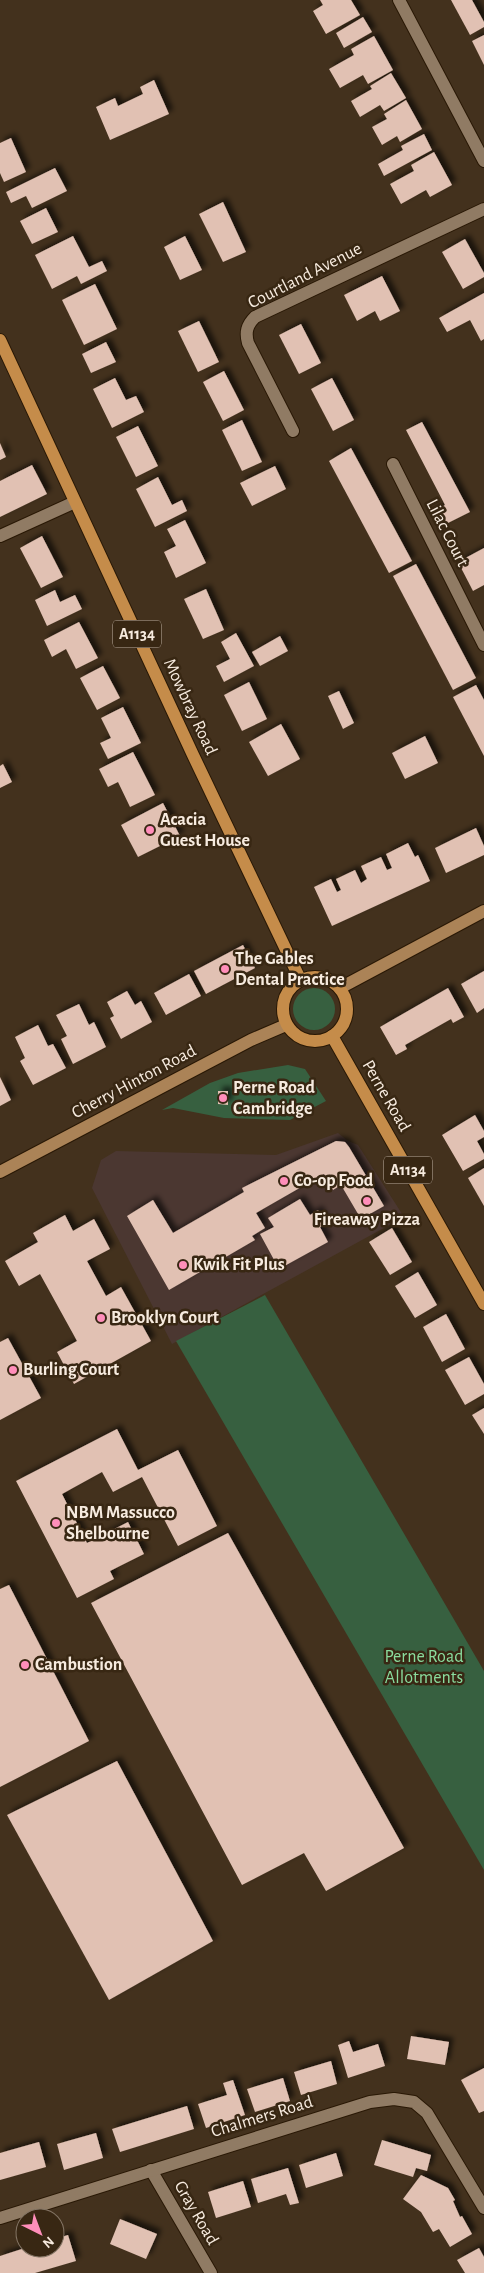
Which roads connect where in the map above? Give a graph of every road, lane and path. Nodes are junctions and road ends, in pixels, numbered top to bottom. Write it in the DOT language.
graph roads {
  1 [pos="399,0"];
  2 [pos="484,161"];
  3 [pos="484,209"];
  4 [pos="0,340"];
  5 [pos="294,431"];
  6 [pos="393,464"];
  7 [pos="75,502"];
  8 [pos="0,536"];
  9 [pos="484,645"];
  10 [pos="484,911"];
  11 [pos="300,980"];
  12 [pos="340,988"];
  13 [pos="286,1025"];
  14 [pos="332,1036"];
  15 [pos="0,1172"];
  16 [pos="484,1304"];
  17 [pos="151,2170"];
  18 [pos="484,2208"];
  19 [pos="0,2218"];
  20 [pos="211,2273"];
  1 -- 2 [label="street"];
  3 -- 5 [label="street, Courtland Avenue"];
  4 -- 7 [label="main road, Mowbray Road / A1134"];
  6 -- 9 [label="street, Lilac Court"];
  7 -- 8 [label="street"];
  7 -- 11 [label="main road, Mowbray Road / A1134"];
  10 -- 12 [label="street"];
  11 -- 12 [label="main road"];
  11 -- 13 [label="main road"];
  12 -- 14 [label="main road"];
  13 -- 14 [label="main road"];
  13 -- 15 [label="street, Cherry Hinton Road"];
  14 -- 16 [label="main road, Perne Road / A1134"];
  17 -- 18 [label="street, Chalmers Road"];
  17 -- 19 [label="street, Chalmers Road"];
  17 -- 20 [label="street, Gray Road"];
}
